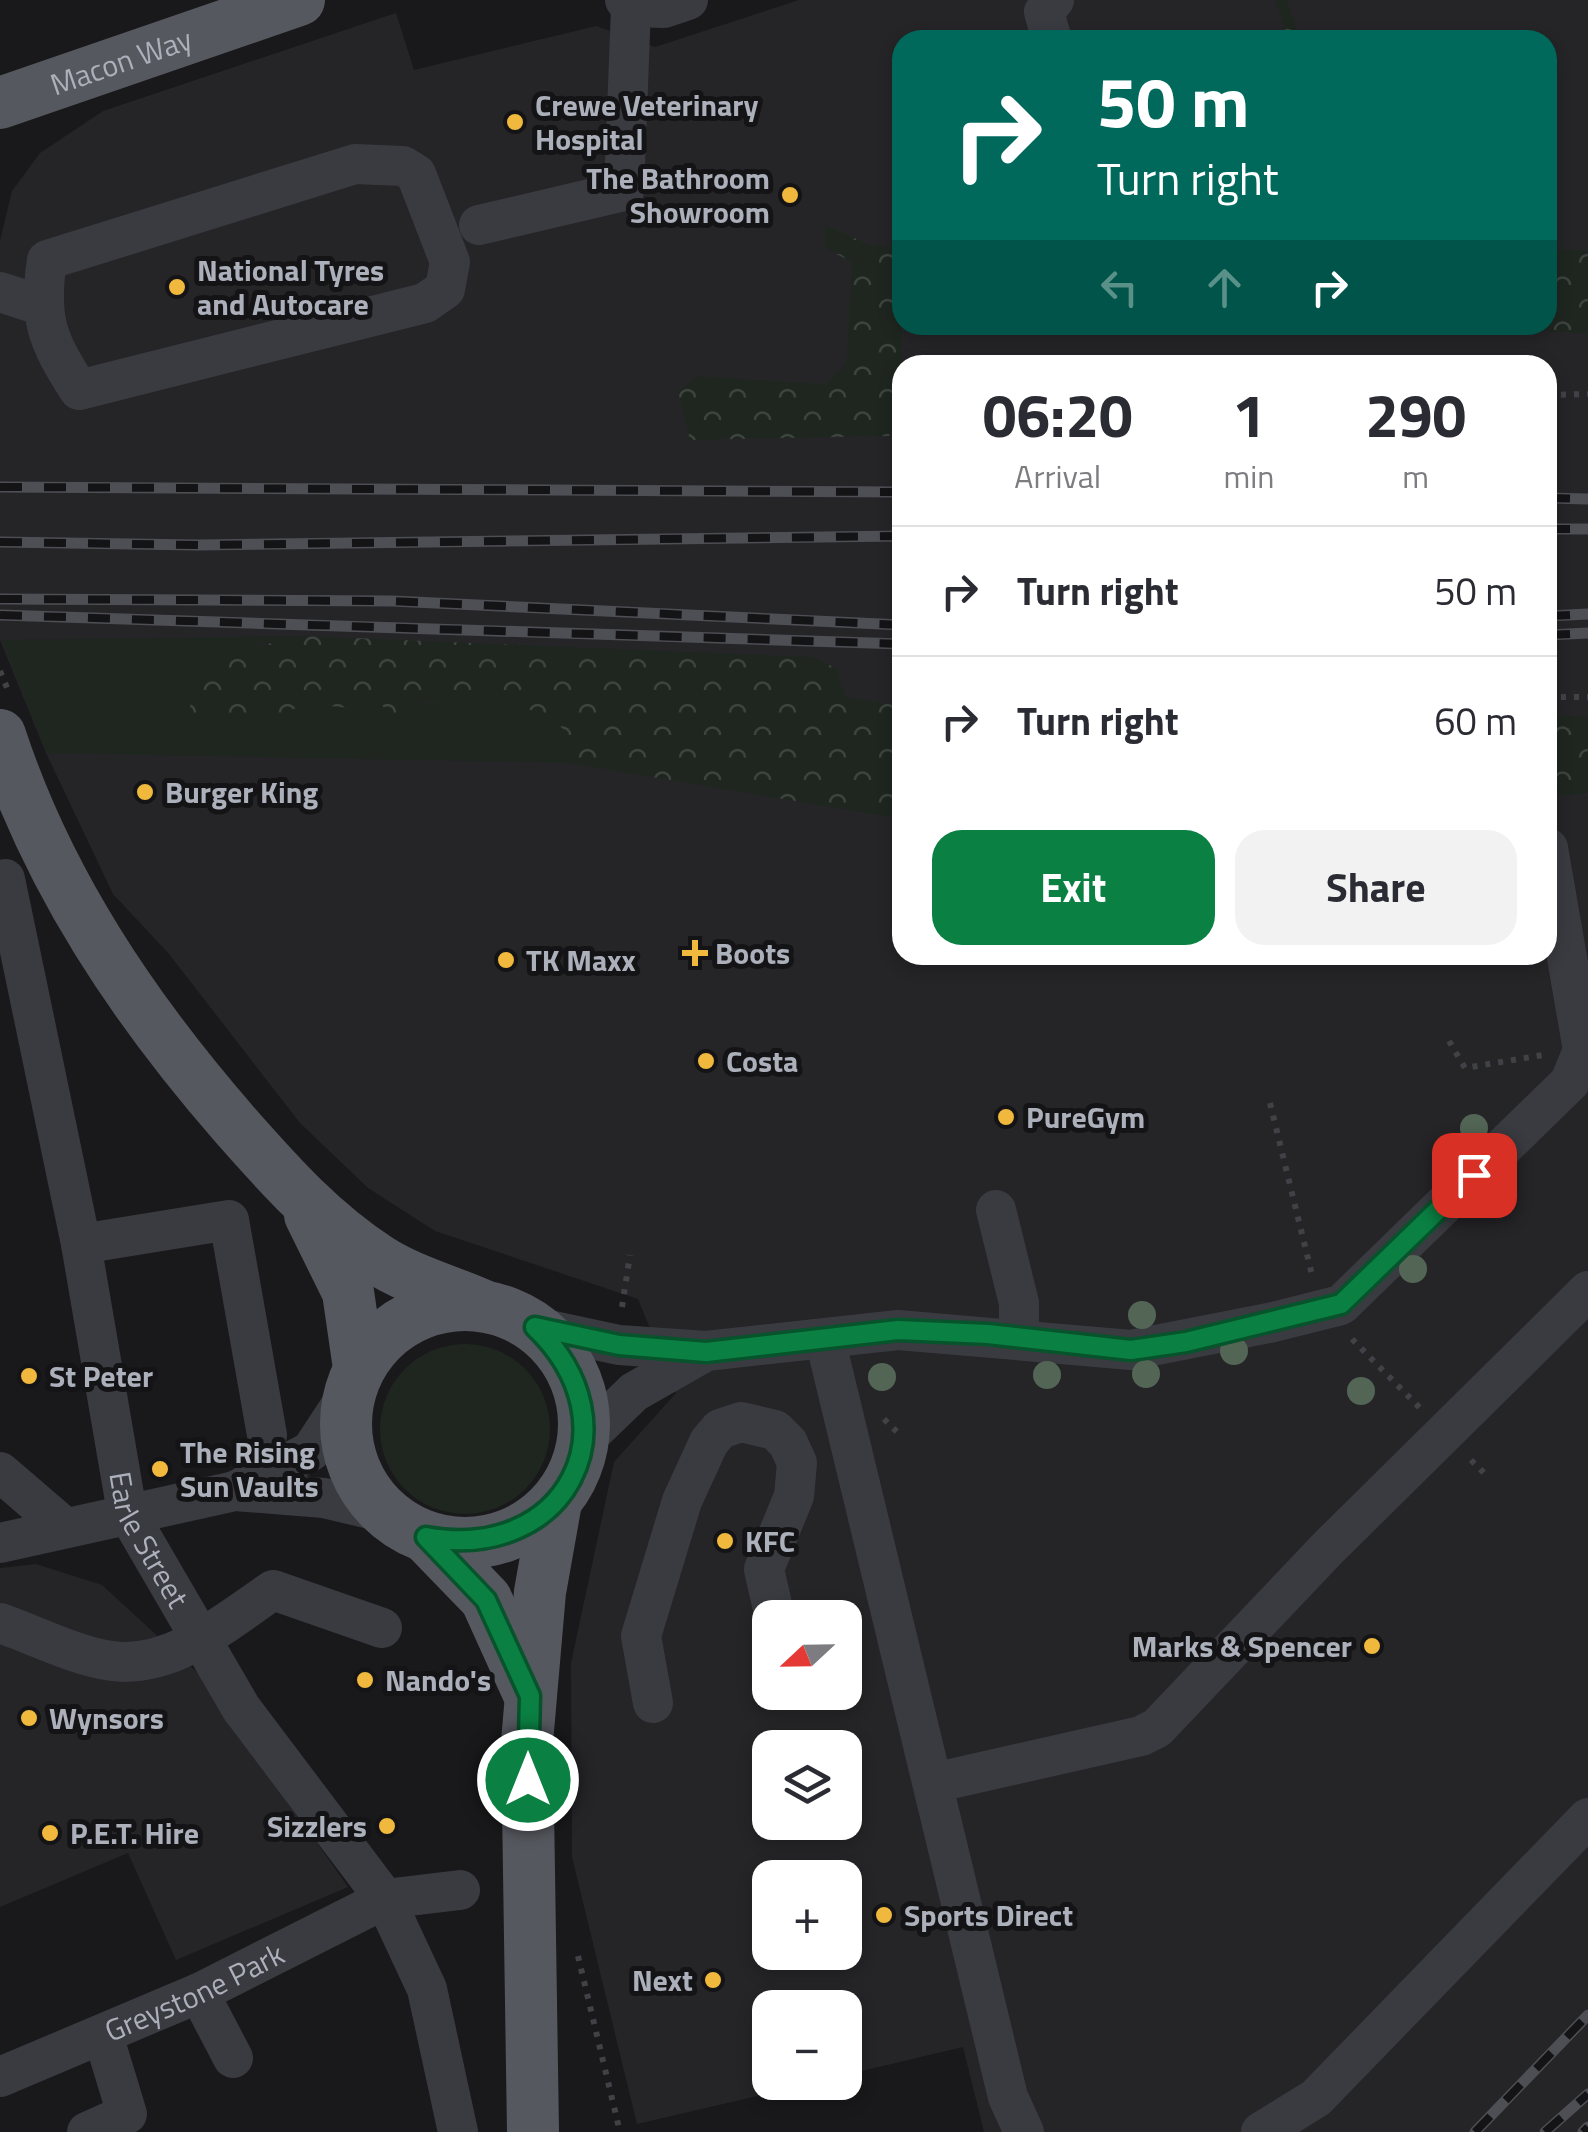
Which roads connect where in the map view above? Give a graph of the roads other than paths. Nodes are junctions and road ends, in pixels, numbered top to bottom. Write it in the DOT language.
graph roads {
  1 [pos="299,0"];
  2 [pos="688,0"];
  3 [pos="1054,0"];
  4 [pos="628,3"];
  5 [pos="1049,30"];
  6 [pos="0,103"];
  7 [pos="479,225"];
  8 [pos="0,292"];
  9 [pos="40,305"];
  10 [pos="6,720"];
  11 [pos="18,872"];
  12 [pos="1557,898"];
  13 [pos="305,1205"];
  14 [pos="996,1210"];
  15 [pos="81,1244"];
  16 [pos="1588,1291"];
  17 [pos="484,1306"];
  18 [pos="535,1327"];
  19 [pos="824,1339"];
  20 [pos="1019,1339"];
  21 [pos="706,1352"];
  22 [pos="354,1381"];
  23 [pos="267,1435"];
  24 [pos="584,1440"];
  25 [pos="0,1472"];
  26 [pos="235,1491"];
  27 [pos="556,1502"];
  28 [pos="127,1512"];
  29 [pos="405,1525"];
  30 [pos="64,1527"];
  31 [pos="0,1542"];
  32 [pos="771,1600"];
  33 [pos="0,1623"];
  34 [pos="382,1628"];
  35 [pos="200,1639"];
  36 [pos="530,1696"];
  37 [pos="653,1702"];
  38 [pos="933,1783"];
  39 [pos="1588,1818"];
  40 [pos="460,1890"];
  41 [pos="385,1899"];
  42 [pos="198,1993"];
  43 [pos="102,2035"];
  44 [pos="233,2058"];
  45 [pos="0,2078"];
  46 [pos="87,2132"];
  47 [pos="458,2132"];
  48 [pos="532,2132"];
  49 [pos="1024,2132"];
  50 [pos="1261,2132"];
  1 -- 6 [label="main road, Macon Way"];
  2 -- 4 [label="street"];
  3 -- 5 [label="street"];
  4 -- 7 [label="street"];
  8 -- 9 [label="street"];
  9 -- 9 [label="street"];
  10 -- 11 [label="main road, Earle Street"];
  11 -- 13 [label="main road, Earle Street"];
  11 -- 15 [label="street, Earle Street"];
  12 -- 20 [label="street"];
  13 -- 17 [label="main road, Earle Street"];
  13 -- 22 [label="main road, Earle Street"];
  14 -- 20 [label="street"];
  15 -- 23 [label="street"];
  15 -- 28 [label="street, Earle Street"];
  16 -- 38 [label="street"];
  17 -- 18 [label="main road"];
  17 -- 22 [label="main road"];
  18 -- 21 [label="street"];
  18 -- 24 [label="main road"];
  19 -- 20 [label="street"];
  19 -- 21 [label="street"];
  19 -- 38 [label="street"];
  21 -- 24 [label="street"];
  22 -- 26 [label="street"];
  22 -- 29 [label="main road"];
  24 -- 27 [label="main road"];
  25 -- 30 [label="street"];
  26 -- 28 [label="street"];
  26 -- 29 [label="street"];
  27 -- 29 [label="main road"];
  27 -- 36 [label="main road"];
  28 -- 30 [label="street"];
  28 -- 35 [label="street, Earle Street"];
  29 -- 36 [label="main road"];
  30 -- 31 [label="street"];
  32 -- 37 [label="street"];
  33 -- 35 [label="street"];
  34 -- 35 [label="street"];
  35 -- 41 [label="street, Earle Street"];
  36 -- 48 [label="main road"];
  38 -- 49 [label="street"];
  39 -- 50 [label="street"];
  40 -- 41 [label="street, Greystone Park"];
  41 -- 42 [label="street, Greystone Park"];
  41 -- 47 [label="street, Earle Street"];
  42 -- 43 [label="street, Greystone Park"];
  42 -- 44 [label="street"];
  43 -- 45 [label="street, Greystone Park"];
  43 -- 46 [label="street"];
}
